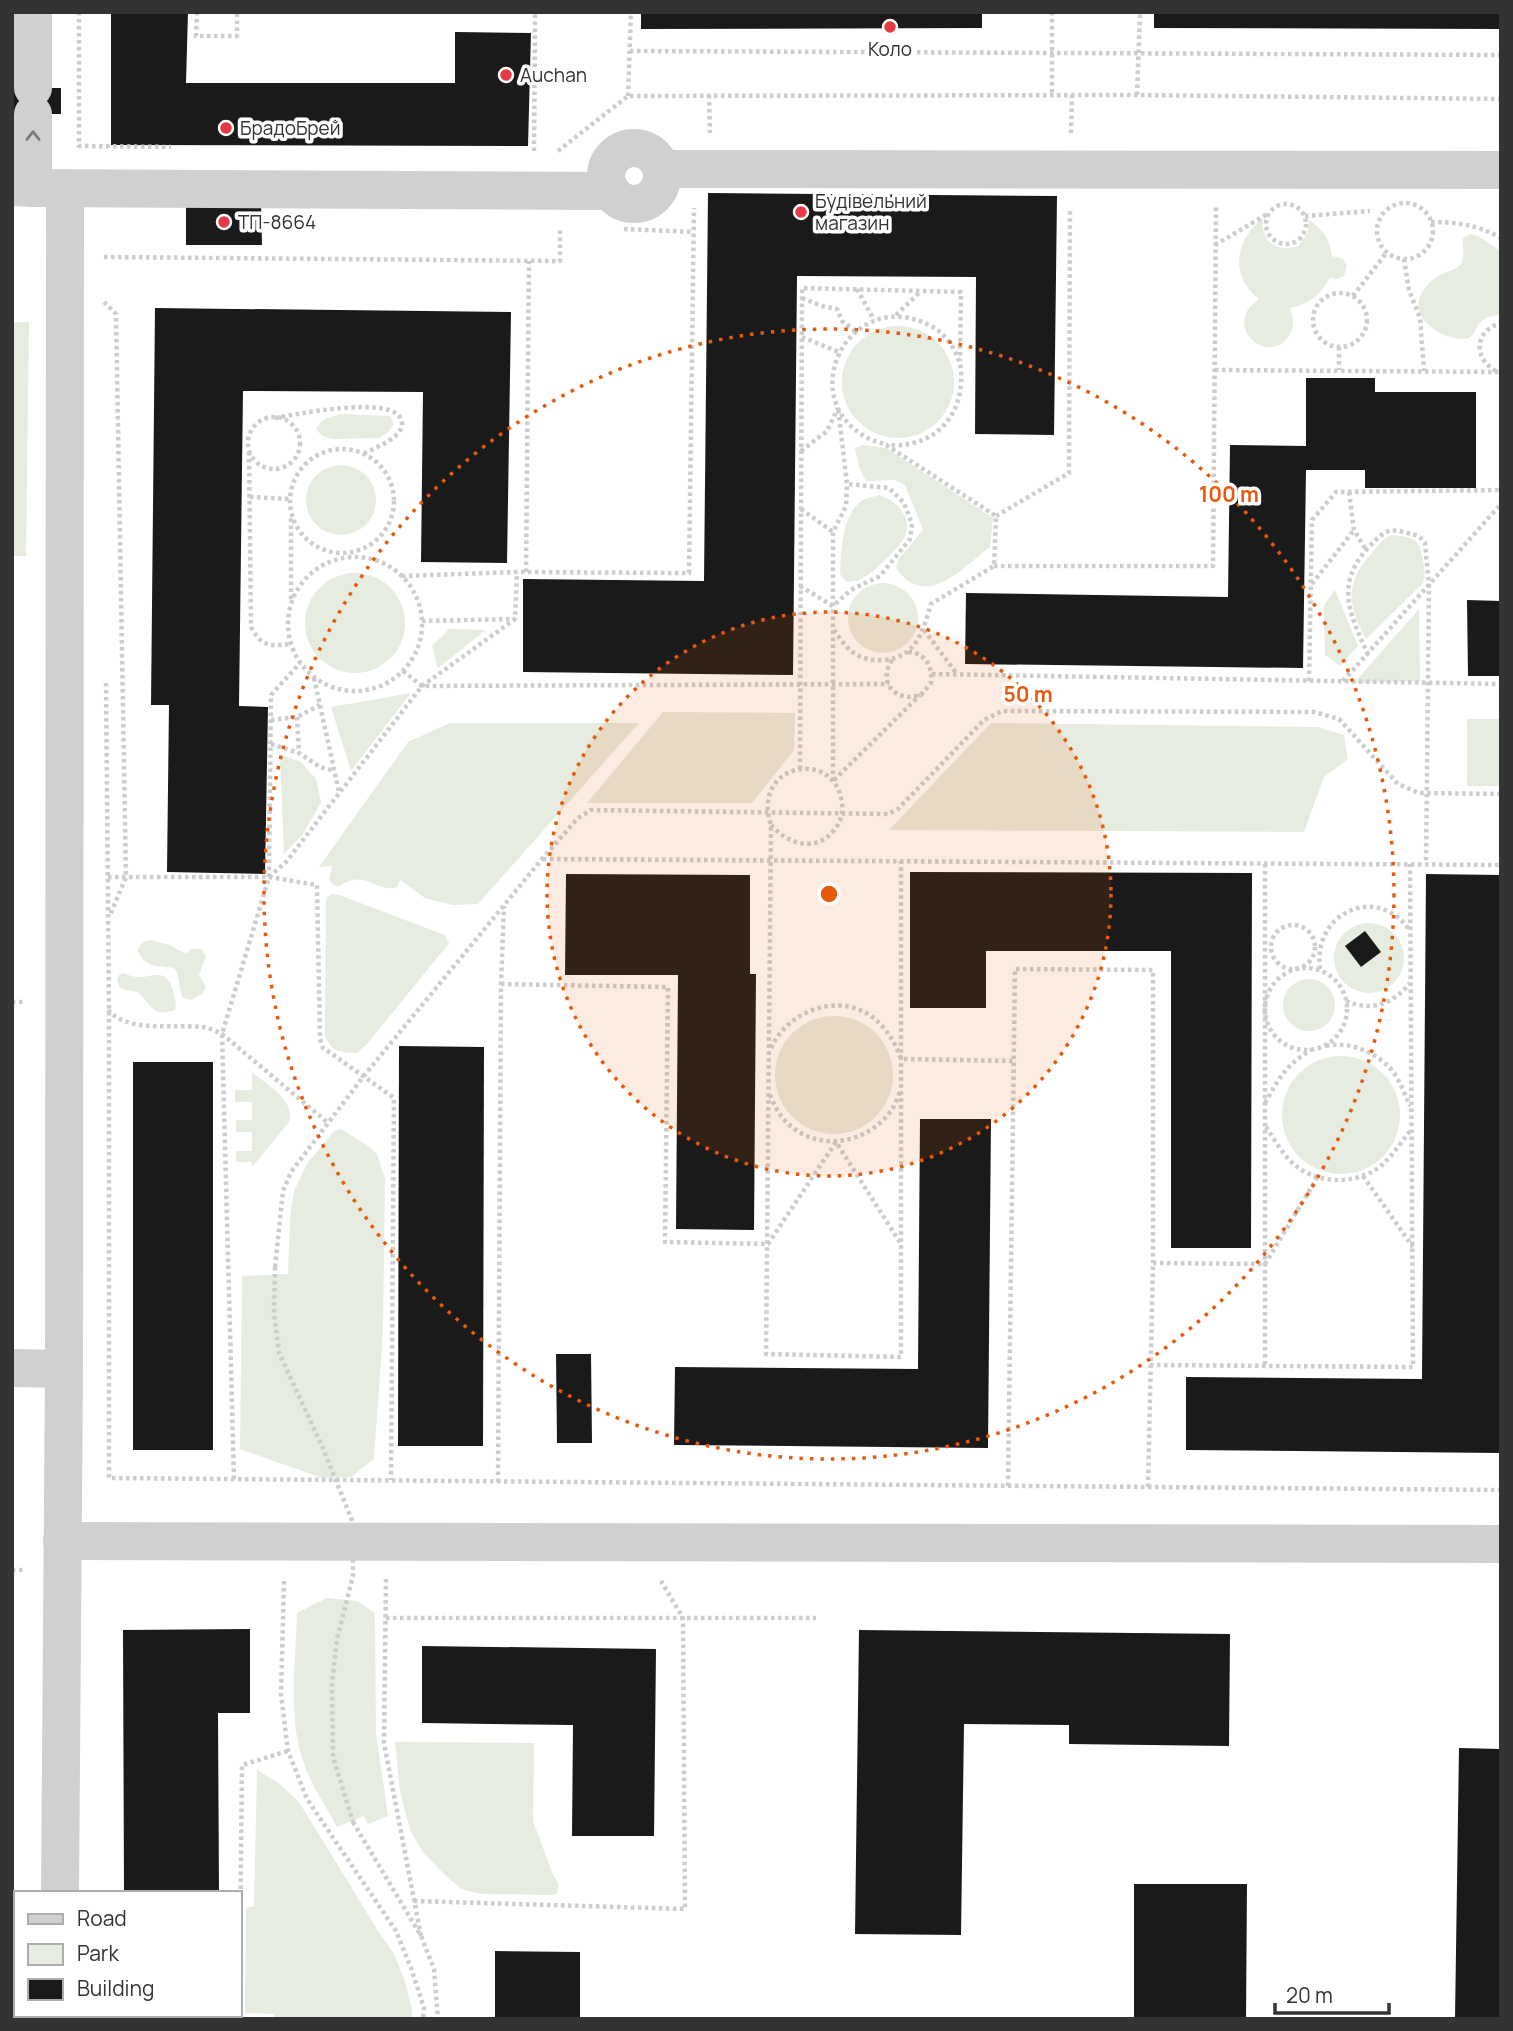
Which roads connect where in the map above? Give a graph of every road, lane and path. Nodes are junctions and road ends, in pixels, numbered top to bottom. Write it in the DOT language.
graph roads {
  1 [pos="33,12"];
  2 [pos="79,12"];
  3 [pos="197,12"];
  4 [pos="237,12"];
  5 [pos="535,12"];
  6 [pos="631,12"];
  7 [pos="1052,12"];
  8 [pos="1140,12"];
  9 [pos="630,51"];
  10 [pos="1051,53"];
  11 [pos="1139,54"];
  12 [pos="1501,55"];
  13 [pos="28,81"];
  14 [pos="1052,95"];
  15 [pos="1072,95"];
  16 [pos="1137,95"];
  17 [pos="628,96"];
  18 [pos="1501,99"];
  19 [pos="104,146"];
  20 [pos="174,147"];
  21 [pos="520,150"];
  22 [pos="534,151"];
  23 [pos="1071,169"];
  24 [pos="1501,170"];
  25 [pos="37,188"];
  26 [pos="104,188"];
  27 [pos="1216,196"];
  28 [pos="694,206"];
  29 [pos="1387,210"];
  30 [pos="1270,213"];
  31 [pos="1305,216"];
  32 [pos="1432,222"];
  33 [pos="560,228"];
  34 [pos="569,228"];
  35 [pos="620,229"];
  36 [pos="694,232"];
  37 [pos="1501,238"];
  38 [pos="1215,246"];
  39 [pos="1387,252"];
  40 [pos="1404,259"];
  41 [pos="530,261"];
  42 [pos="560,261"];
  43 [pos="857,289"];
  44 [pos="921,291"];
  45 [pos="103,292"];
  46 [pos="1353,296"];
  47 [pos="802,298"];
  48 [pos="103,301"];
  49 [pos="103,314"];
  50 [pos="896,316"];
  51 [pos="874,320"];
  52 [pos="1501,323"];
  53 [pos="855,331"];
  54 [pos="802,337"];
  55 [pos="1339,347"];
  56 [pos="839,352"];
  57 [pos="960,365"];
  58 [pos="1214,370"];
  59 [pos="1339,370"];
  60 [pos="1424,371"];
  61 [pos="1501,372"];
  62 [pos="838,408"];
  63 [pos="275,418"];
  64 [pos="886,444"];
  65 [pos="249,452"];
  66 [pos="801,452"];
  67 [pos="365,453"];
  68 [pos="293,461"];
  69 [pos="301,467"];
  70 [pos="847,484"];
  71 [pos="1501,490"];
  72 [pos="1349,492"];
  73 [pos="250,497"];
  74 [pos="289,499"];
  75 [pos="1501,504"];
  76 [pos="801,509"];
  77 [pos="291,516"];
  78 [pos="996,516"];
  79 [pos="1354,530"];
  80 [pos="833,533"];
  81 [pos="1366,550"];
  82 [pos="342,556"];
  83 [pos="994,566"];
  84 [pos="517,572"];
  85 [pos="526,572"];
  86 [pos="402,576"];
  87 [pos="1311,585"];
  88 [pos="1429,585"];
  89 [pos="800,586"];
  90 [pos="291,603"];
  91 [pos="833,606"];
  92 [pos="515,619"];
  93 [pos="422,621"];
  94 [pos="923,630"];
  95 [pos="834,631"];
  96 [pos="291,644"];
  97 [pos="906,652"];
  98 [pos="1368,655"];
  99 [pos="892,660"];
  100 [pos="300,663"];
  101 [pos="106,671"];
  102 [pos="403,671"];
  103 [pos="932,674"];
  104 [pos="958,675"];
  105 [pos="314,678"];
  106 [pos="1309,681"];
  107 [pos="1343,681"];
  108 [pos="1428,683"];
  109 [pos="800,684"];
  110 [pos="834,684"];
  111 [pos="889,684"];
  112 [pos="1501,684"];
  113 [pos="422,686"];
  114 [pos="921,695"];
  115 [pos="320,705"];
  116 [pos="297,717"];
  117 [pos="271,720"];
  118 [pos="271,744"];
  119 [pos="299,753"];
  120 [pos="800,769"];
  121 [pos="335,771"];
  122 [pos="833,781"];
  123 [pos="340,793"];
  124 [pos="1427,794"];
  125 [pos="1501,794"];
  126 [pos="767,811"];
  127 [pos="842,813"];
  128 [pos="771,825"];
  129 [pos="542,859"];
  130 [pos="771,860"];
  131 [pos="901,861"];
  132 [pos="1265,863"];
  133 [pos="1410,864"];
  134 [pos="1426,864"];
  135 [pos="1501,865"];
  136 [pos="108,877"];
  137 [pos="126,877"];
  138 [pos="269,877"];
  139 [pos="504,906"];
  140 [pos="108,918"];
  141 [pos="1410,932"];
  142 [pos="102,946"];
  143 [pos="1298,968"];
  144 [pos="1320,970"];
  145 [pos="1411,982"];
  146 [pos="501,984"];
  147 [pos="101,1001"];
  148 [pos="1346,1001"];
  149 [pos="109,1011"];
  150 [pos="1265,1014"];
  151 [pos="222,1034"];
  152 [pos="1317,1049"];
  153 [pos="769,1052"];
  154 [pos="901,1059"];
  155 [pos="1014,1061"];
  156 [pos="363,1077"];
  157 [pos="901,1088"];
  158 [pos="769,1093"];
  159 [pos="1265,1104"];
  160 [pos="1412,1109"];
  161 [pos="327,1122"];
  162 [pos="1265,1125"];
  163 [pos="1412,1130"];
  164 [pos="836,1142"];
  165 [pos="1363,1176"];
  166 [pos="1317,1178"];
  167 [pos="768,1244"];
  168 [pos="901,1245"];
  169 [pos="1413,1247"];
  170 [pos="1153,1263"];
  171 [pos="1265,1264"];
  172 [pos="1150,1365"];
  173 [pos="1265,1365"];
  174 [pos="12,1368"];
  175 [pos="64,1369"];
  176 [pos="234,1479"];
  177 [pos="391,1480"];
  178 [pos="498,1482"];
  179 [pos="1008,1486"];
  180 [pos="1148,1487"];
  181 [pos="1501,1490"];
  182 [pos="1501,1544"];
  183 [pos="62,1556"];
  184 [pos="12,1570"];
  185 [pos="285,1573"];
  186 [pos="348,1573"];
  187 [pos="361,1573"];
  188 [pos="386,1573"];
  189 [pos="658,1576"];
  190 [pos="386,1618"];
  191 [pos="683,1618"];
  192 [pos="816,1618"];
  193 [pos="288,1751"];
  194 [pos="61,1891"];
  195 [pos="241,1891"];
  196 [pos="414,1901"];
  197 [pos="421,1936"];
  198 [pos="423,2019"];
  199 [pos="438,2019"];
  1 -- 13 [label="street"];
  2 -- 19 [label="path"];
  3 -- 4 [label="path"];
  5 -- 22 [label="path"];
  6 -- 9 [label="path"];
  7 -- 10 [label="path"];
  8 -- 11 [label="path"];
  9 -- 10 [label="path"];
  9 -- 17 [label="path"];
  10 -- 11 [label="path"];
  10 -- 14 [label="path"];
  11 -- 12 [label="path"];
  11 -- 16 [label="path"];
  25 -- 13 [label="street, one-way"];
  14 -- 15 [label="path"];
  14 -- 17 [label="path"];
  15 -- 16 [label="path"];
  15 -- 23 [label="path"];
  16 -- 18 [label="path"];
  17 -- 22 [label="path"];
  19 -- 20 [label="path"];
  19 -- 26 [label="path"];
  21 -- 22 [label="path"];
  23 -- 24 [label="street"];
  23 -- 26 [label="street"];
  23 -- 78 [label="path"];
  25 -- 26 [label="street"];
  25 -- 175 [label="street"];
  26 -- 41 [label="path"];
  27 -- 38 [label="path"];
  28 -- 36 [label="path"];
  29 -- 31 [label="path"];
  29 -- 32 [label="path"];
  29 -- 39 [label="path"];
  30 -- 31 [label="path"];
  30 -- 31 [label="path"];
  30 -- 38 [label="path"];
  32 -- 37 [label="path"];
  32 -- 40 [label="path"];
  33 -- 34 [label="path"];
  35 -- 36 [label="path"];
  36 -- 85 [label="path"];
  38 -- 58 [label="path"];
  39 -- 40 [label="path"];
  39 -- 46 [label="path"];
  40 -- 60 [label="path"];
  41 -- 42 [label="path"];
  41 -- 85 [label="path"];
  43 -- 44 [label="path"];
  43 -- 47 [label="path"];
  43 -- 51 [label="path"];
  44 -- 50 [label="path"];
  44 -- 57 [label="path"];
  45 -- 48 [label="path"];
  46 -- 55 [label="path"];
  46 -- 55 [label="path"];
  47 -- 53 [label="path"];
  47 -- 54 [label="path"];
  48 -- 49 [label="path"];
  48 -- 137 [label="path"];
  50 -- 51 [label="path"];
  50 -- 57 [label="path"];
  51 -- 53 [label="path"];
  52 -- 61 [label="path"];
  53 -- 56 [label="path"];
  54 -- 56 [label="path"];
  54 -- 66 [label="path"];
  55 -- 59 [label="path"];
  56 -- 62 [label="path"];
  57 -- 64 [label="path"];
  58 -- 59 [label="path"];
  58 -- 83 [label="path"];
  59 -- 60 [label="path"];
  60 -- 61 [label="path"];
  62 -- 64 [label="path"];
  62 -- 66 [label="path"];
  62 -- 70 [label="path"];
  63 -- 65 [label="path"];
  63 -- 67 [label="path"];
  63 -- 68 [label="path"];
  64 -- 78 [label="path"];
  65 -- 68 [label="path"];
  65 -- 73 [label="path"];
  66 -- 76 [label="path"];
  67 -- 69 [label="path"];
  67 -- 82 [label="path"];
  68 -- 69 [label="path"];
  69 -- 74 [label="path"];
  70 -- 80 [label="path"];
  70 -- 91 [label="path"];
  71 -- 72 [label="path"];
  72 -- 79 [label="path"];
  72 -- 87 [label="path"];
  73 -- 74 [label="path"];
  73 -- 96 [label="path"];
  74 -- 77 [label="path"];
  75 -- 88 [label="path"];
  76 -- 80 [label="path"];
  76 -- 89 [label="path"];
  77 -- 82 [label="path"];
  77 -- 90 [label="path"];
  78 -- 83 [label="path"];
  79 -- 81 [label="path"];
  79 -- 87 [label="path"];
  80 -- 91 [label="path"];
  81 -- 88 [label="path"];
  81 -- 98 [label="path"];
  82 -- 86 [label="path"];
  82 -- 90 [label="path"];
  83 -- 94 [label="path"];
  84 -- 85 [label="path"];
  84 -- 86 [label="path"];
  84 -- 92 [label="path"];
  86 -- 93 [label="path"];
  87 -- 106 [label="path"];
  88 -- 98 [label="path"];
  88 -- 108 [label="path"];
  89 -- 91 [label="path"];
  89 -- 109 [label="path"];
  90 -- 96 [label="path"];
  91 -- 95 [label="path"];
  92 -- 93 [label="path"];
  92 -- 113 [label="path"];
  93 -- 102 [label="path"];
  94 -- 97 [label="path"];
  94 -- 104 [label="path"];
  95 -- 99 [label="path"];
  95 -- 110 [label="path"];
  96 -- 100 [label="path"];
  97 -- 99 [label="path"];
  97 -- 103 [label="path"];
  98 -- 107 [label="path"];
  99 -- 111 [label="path"];
  100 -- 105 [label="path"];
  100 -- 117 [label="path"];
  101 -- 136 [label="path"];
  102 -- 105 [label="path"];
  102 -- 113 [label="path"];
  103 -- 104 [label="path"];
  103 -- 114 [label="path"];
  104 -- 106 [label="path"];
  105 -- 115 [label="path"];
  106 -- 107 [label="path"];
  107 -- 108 [label="path"];
  108 -- 112 [label="path"];
  108 -- 124 [label="path"];
  109 -- 110 [label="path"];
  109 -- 113 [label="path"];
  109 -- 120 [label="path"];
  110 -- 111 [label="path"];
  110 -- 122 [label="path"];
  111 -- 114 [label="path"];
  113 -- 123 [label="path"];
  114 -- 122 [label="path"];
  115 -- 116 [label="path"];
  115 -- 121 [label="path"];
  116 -- 117 [label="path"];
  116 -- 119 [label="path"];
  117 -- 118 [label="path"];
  118 -- 119 [label="path"];
  118 -- 138 [label="path"];
  119 -- 121 [label="path"];
  120 -- 122 [label="path"];
  120 -- 126 [label="path"];
  121 -- 123 [label="path"];
  122 -- 127 [label="path"];
  123 -- 138 [label="path"];
  124 -- 125 [label="path"];
  124 -- 127 [label="path"];
  124 -- 134 [label="path"];
  126 -- 127 [label="path"];
  126 -- 128 [label="path"];
  126 -- 129 [label="path"];
  127 -- 128 [label="path"];
  128 -- 130 [label="path"];
  129 -- 130 [label="path"];
  129 -- 139 [label="path"];
  130 -- 131 [label="path"];
  130 -- 153 [label="path"];
  131 -- 132 [label="path"];
  131 -- 154 [label="path"];
  132 -- 133 [label="path"];
  132 -- 150 [label="path"];
  133 -- 134 [label="path"];
  133 -- 141 [label="path"];
  134 -- 135 [label="path"];
  136 -- 137 [label="path"];
  136 -- 140 [label="path"];
  137 -- 138 [label="path"];
  137 -- 140 [label="path"];
  138 -- 151 [label="path"];
  138 -- 156 [label="path"];
  139 -- 146 [label="path"];
  139 -- 156 [label="path"];
  140 -- 142 [label="path"];
  140 -- 149 [label="path"];
  141 -- 144 [label="path"];
  141 -- 145 [label="path"];
  143 -- 143 [label="path"];
  143 -- 144 [label="path"];
  143 -- 150 [label="path"];
  144 -- 148 [label="path"];
  145 -- 148 [label="path"];
  145 -- 160 [label="path"];
  146 -- 167 [label="path"];
  146 -- 178 [label="path"];
  147 -- 149 [label="path"];
  148 -- 152 [label="path"];
  149 -- 151 [label="path"];
  149 -- 176 [label="path"];
  150 -- 152 [label="path"];
  150 -- 159 [label="path"];
  151 -- 161 [label="path"];
  151 -- 176 [label="path"];
  152 -- 159 [label="path"];
  152 -- 160 [label="path"];
  153 -- 154 [label="path"];
  153 -- 158 [label="path"];
  154 -- 155 [label="path"];
  154 -- 157 [label="path"];
  155 -- 170 [label="path"];
  155 -- 179 [label="path"];
  156 -- 161 [label="path"];
  156 -- 177 [label="path"];
  157 -- 164 [label="path"];
  157 -- 168 [label="path"];
  158 -- 164 [label="path"];
  158 -- 167 [label="path"];
  159 -- 162 [label="path"];
  160 -- 163 [label="path"];
  161 -- 197 [label="path, bridge"];
  162 -- 166 [label="path"];
  162 -- 171 [label="path"];
  163 -- 165 [label="path"];
  163 -- 169 [label="path"];
  164 -- 167 [label="path"];
  164 -- 168 [label="path"];
  165 -- 166 [label="path"];
  165 -- 169 [label="path"];
  166 -- 171 [label="path"];
  167 -- 168 [label="path"];
  169 -- 173 [label="path"];
  170 -- 171 [label="path"];
  170 -- 172 [label="path"];
  171 -- 173 [label="path"];
  172 -- 173 [label="path"];
  172 -- 180 [label="path"];
  174 -- 175 [label="street"];
  175 -- 183 [label="street"];
  176 -- 177 [label="path"];
  177 -- 178 [label="path"];
  178 -- 179 [label="path"];
  179 -- 180 [label="path"];
  180 -- 181 [label="path"];
  182 -- 183 [label="street"];
  183 -- 184 [label="path"];
  183 -- 194 [label="street"];
  185 -- 193 [label="path"];
  186 -- 187 [label="path"];
  188 -- 190 [label="path"];
  189 -- 191 [label="path"];
  190 -- 191 [label="path"];
  190 -- 196 [label="path"];
  191 -- 192 [label="path"];
  191 -- 196 [label="path"];
  193 -- 195 [label="path"];
  193 -- 198 [label="path"];
  196 -- 197 [label="path"];
  197 -- 199 [label="path"];
}
